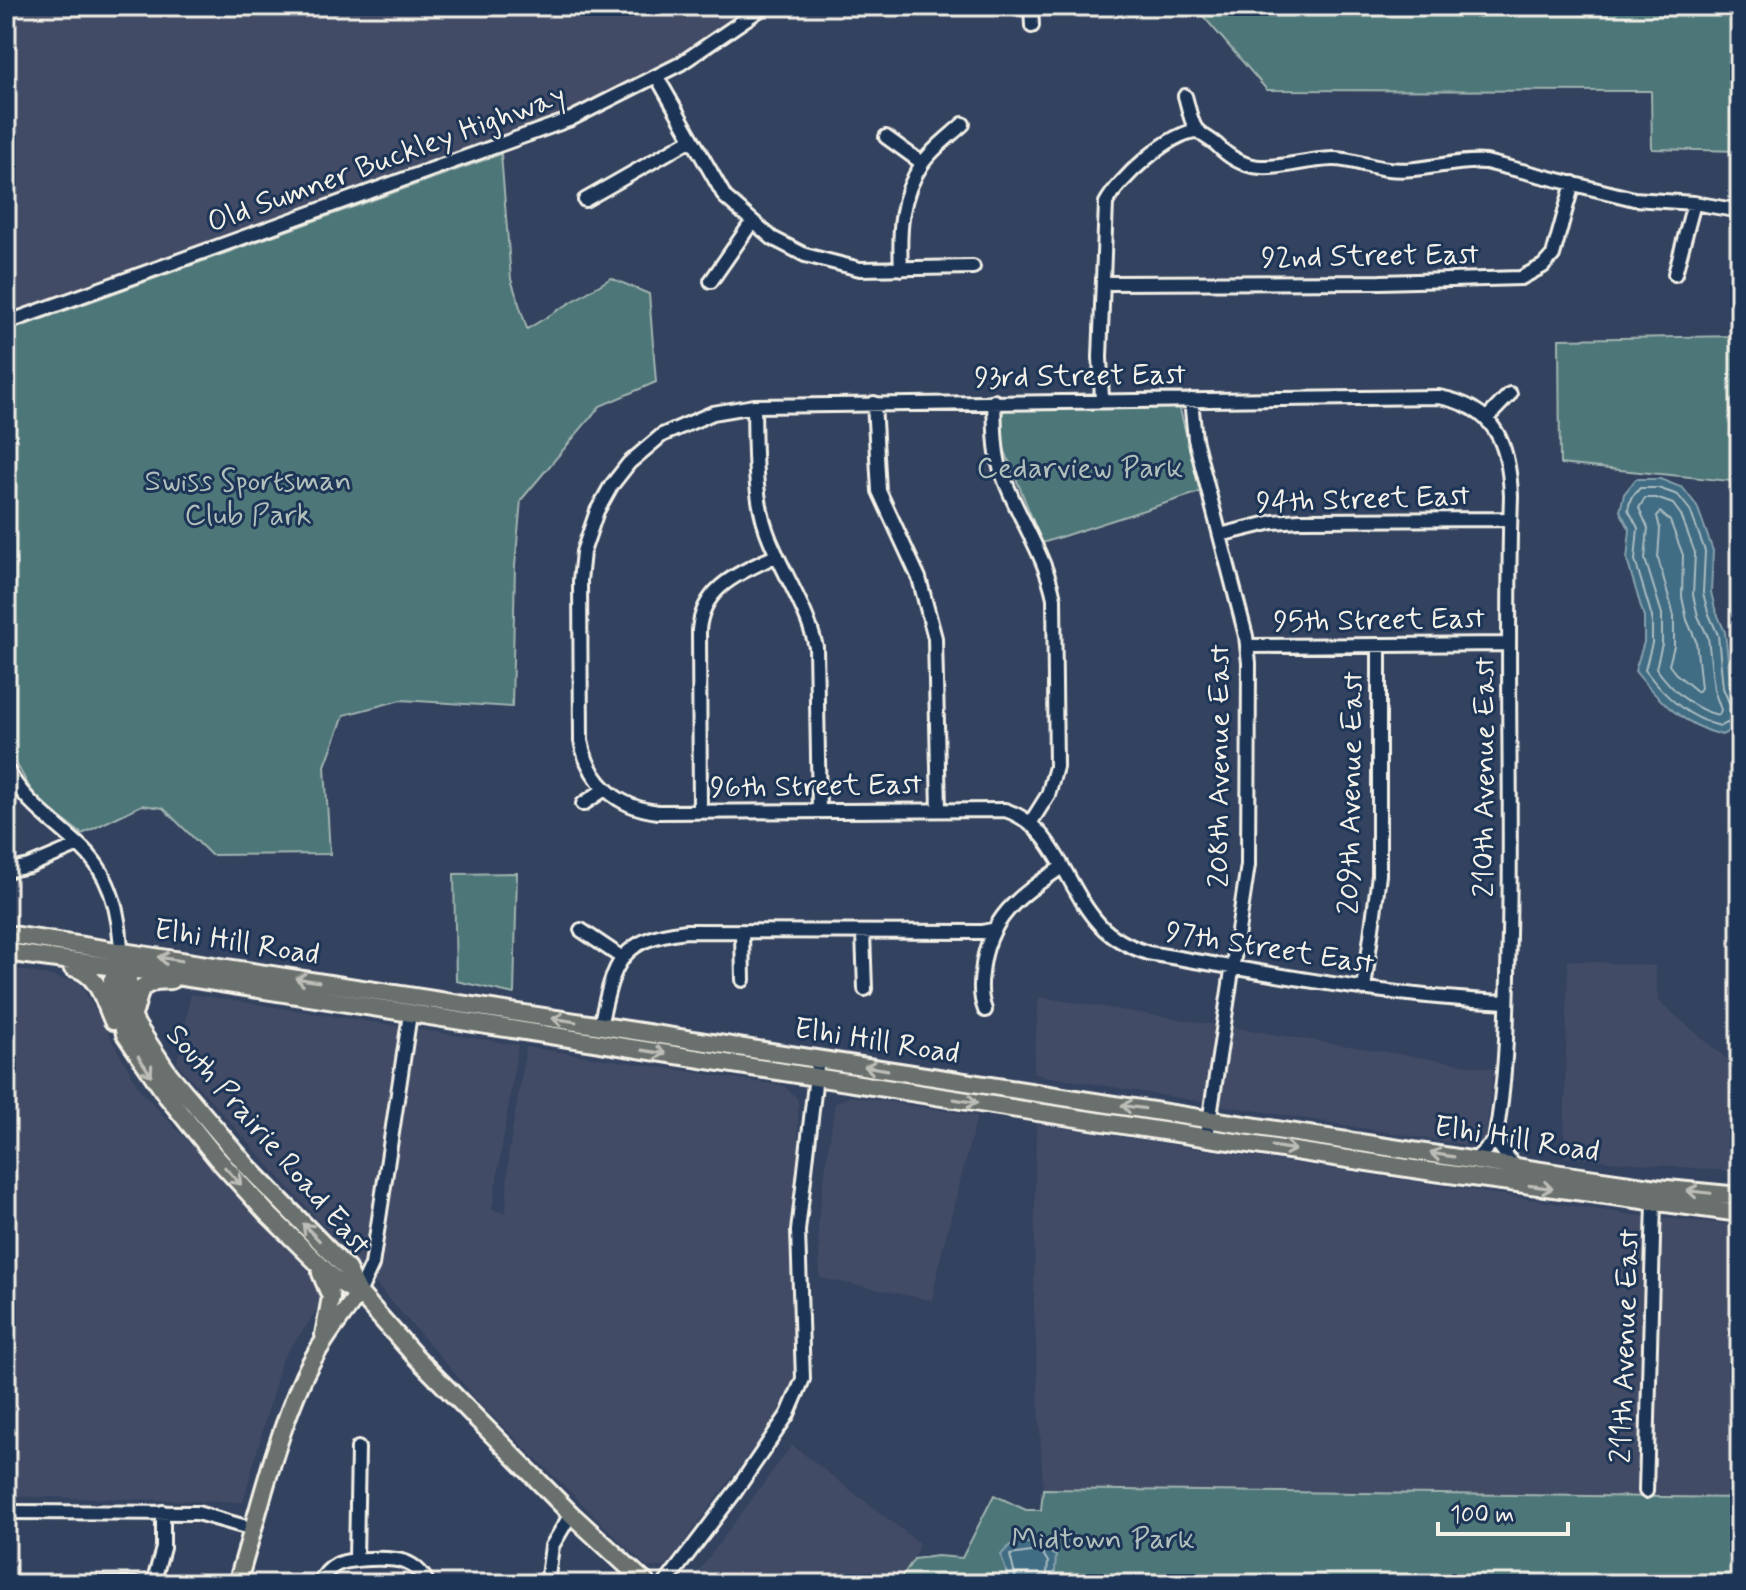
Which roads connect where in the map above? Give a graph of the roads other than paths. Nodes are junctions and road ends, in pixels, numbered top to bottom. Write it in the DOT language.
graph roads {
  1 [pos="765,6"];
  2 [pos="1031,6"];
  3 [pos="1032,26"];
  4 [pos="657,77"];
  5 [pos="1185,96"];
  6 [pos="963,124"];
  7 [pos="1197,131"];
  8 [pos="886,137"];
  9 [pos="692,139"];
  10 [pos="922,163"];
  11 [pos="1573,183"];
  12 [pos="585,200"];
  13 [pos="1694,203"];
  14 [pos="1740,211"];
  15 [pos="752,222"];
  16 [pos="973,267"];
  17 [pos="901,269"];
  18 [pos="1675,274"];
  19 [pos="711,281"];
  20 [pos="1105,283"];
  21 [pos="6,323"];
  22 [pos="1510,394"];
  23 [pos="1102,400"];
  24 [pos="1191,400"];
  25 [pos="994,401"];
  26 [pos="874,403"];
  27 [pos="754,406"];
  28 [pos="1487,418"];
  29 [pos="1510,519"];
  30 [pos="1220,535"];
  31 [pos="777,555"];
  32 [pos="1509,644"];
  33 [pos="1379,645"];
  34 [pos="1248,646"];
  35 [pos="6,768"];
  36 [pos="605,789"];
  37 [pos="583,804"];
  38 [pos="939,810"];
  39 [pos="819,811"];
  40 [pos="700,812"];
  41 [pos="1031,822"];
  42 [pos="79,845"];
  43 [pos="1062,867"];
  44 [pos="6,871"];
  45 [pos="581,930"];
  46 [pos="992,930"];
  47 [pos="742,933"];
  48 [pos="863,933"];
  49 [pos="6,934"];
  50 [pos="6,952"];
  51 [pos="32,957"];
  52 [pos="621,957"];
  53 [pos="121,959"];
  54 [pos="1233,967"];
  55 [pos="743,980"];
  56 [pos="217,983"];
  57 [pos="865,989"];
  58 [pos="1364,989"];
  59 [pos="1507,1002"];
  60 [pos="985,1010"];
  61 [pos="410,1014"];
  62 [pos="133,1017"];
  63 [pos="600,1026"];
  64 [pos="125,1034"];
  65 [pos="818,1058"];
  66 [pos="816,1077"];
  67 [pos="1210,1119"];
  68 [pos="1207,1136"];
  69 [pos="1495,1140"];
  70 [pos="1475,1160"];
  71 [pos="1515,1167"];
  72 [pos="1740,1196"];
  73 [pos="1654,1202"];
  74 [pos="1740,1213"];
  75 [pos="315,1261"];
  76 [pos="359,1293"];
  77 [pos="321,1346"];
  78 [pos="358,1448"];
  79 [pos="1646,1491"];
  80 [pos="6,1512"];
  81 [pos="163,1512"];
  82 [pos="571,1514"];
  83 [pos="253,1529"];
  84 [pos="356,1560"];
  85 [pos="47,1584"];
  86 [pos="136,1584"];
  87 [pos="153,1584"];
  88 [pos="237,1584"];
  89 [pos="319,1584"];
  90 [pos="428,1584"];
  91 [pos="547,1584"];
  92 [pos="647,1584"];
  93 [pos="665,1584"];
  1 -- 4 [label="street, Old Sumner Buckley Highway"];
  2 -- 3 [label="street"];
  4 -- 9 [label="street"];
  4 -- 21 [label="street, Old Sumner Buckley Highway"];
  5 -- 7 [label="street"];
  6 -- 10 [label="street"];
  7 -- 11 [label="street"];
  7 -- 20 [label="street"];
  8 -- 10 [label="street"];
  9 -- 12 [label="street"];
  9 -- 15 [label="street"];
  10 -- 17 [label="street"];
  11 -- 13 [label="street"];
  11 -- 20 [label="street, 92nd Street East"];
  13 -- 14 [label="street"];
  13 -- 18 [label="street"];
  15 -- 17 [label="street"];
  15 -- 19 [label="street"];
  16 -- 17 [label="street"];
  20 -- 23 [label="street"];
  22 -- 28 [label="street"];
  23 -- 24 [label="street, 93rd Street East"];
  23 -- 25 [label="street, 93rd Street East"];
  24 -- 28 [label="street, 93rd Street East"];
  24 -- 30 [label="street, 208th Avenue East"];
  25 -- 26 [label="street, 93rd Street East"];
  25 -- 41 [label="street"];
  26 -- 27 [label="street, 93rd Street East"];
  26 -- 38 [label="street"];
  27 -- 31 [label="street"];
  27 -- 36 [label="street, 93rd Street East"];
  28 -- 29 [label="street, 210th Avenue East"];
  29 -- 30 [label="street, 94th Street East"];
  29 -- 32 [label="street, 210th Avenue East"];
  30 -- 34 [label="street, 208th Avenue East"];
  31 -- 39 [label="street"];
  31 -- 40 [label="street"];
  32 -- 33 [label="street, 95th Street East"];
  32 -- 59 [label="street, 210th Avenue East"];
  33 -- 34 [label="street, 95th Street East"];
  33 -- 58 [label="street, 209th Avenue East"];
  34 -- 54 [label="street, 208th Avenue East"];
  35 -- 42 [label="street"];
  36 -- 37 [label="street"];
  36 -- 40 [label="street, 96th Street East"];
  38 -- 39 [label="street, 96th Street East"];
  38 -- 41 [label="street, 96th Street East"];
  39 -- 40 [label="street, 96th Street East"];
  41 -- 43 [label="street, 97th Street East"];
  42 -- 44 [label="street"];
  42 -- 53 [label="street"];
  43 -- 46 [label="street"];
  43 -- 54 [label="street, 97th Street East"];
  45 -- 52 [label="street"];
  46 -- 48 [label="street"];
  46 -- 60 [label="street"];
  47 -- 48 [label="street"];
  47 -- 52 [label="street"];
  47 -- 55 [label="street"];
  48 -- 57 [label="street"];
  49 -- 53 [label="main road, Elhi Hill Road"];
  50 -- 51 [label="main road, Elhi Hill Road"];
  51 -- 53 [label="main road, Elhi Hill Road"];
  51 -- 64 [label="main road"];
  52 -- 63 [label="street"];
  53 -- 56 [label="main road, Elhi Hill Road"];
  53 -- 62 [label="main road, South Prairie Road East"];
  63 -- 53 [label="main road, Elhi Hill Road, one-way"];
  53 -- 64 [label="main road, South Prairie Road East"];
  54 -- 58 [label="street, 97th Street East"];
  54 -- 67 [label="street, 208th Avenue East"];
  56 -- 61 [label="main road, Elhi Hill Road"];
  56 -- 62 [label="main road"];
  58 -- 59 [label="street, 97th Street East"];
  59 -- 69 [label="street, 210th Avenue East"];
  61 -- 66 [label="main road, Elhi Hill Road, one-way"];
  61 -- 76 [label="street"];
  76 -- 62 [label="main road, South Prairie Road East, one-way"];
  63 -- 65 [label="main road, Elhi Hill Road"];
  64 -- 75 [label="main road, South Prairie Road East, one-way"];
  65 -- 66 [label="street"];
  67 -- 65 [label="main road, Elhi Hill Road, one-way"];
  66 -- 68 [label="main road, Elhi Hill Road, one-way"];
  66 -- 93 [label="street"];
  67 -- 68 [label="street, 208th Avenue East"];
  70 -- 67 [label="main road, Elhi Hill Road, one-way"];
  68 -- 73 [label="main road, Elhi Hill Road, one-way"];
  69 -- 70 [label="street"];
  69 -- 71 [label="street"];
  70 -- 71 [label="main road, Elhi Hill Road"];
  72 -- 71 [label="main road, Elhi Hill Road, one-way"];
  73 -- 74 [label="main road, Elhi Hill Road"];
  73 -- 79 [label="street, 211th Avenue East"];
  75 -- 76 [label="main road, South Prairie Road East"];
  75 -- 77 [label="main road"];
  76 -- 77 [label="main road"];
  76 -- 82 [label="main road, South Prairie Road East"];
  77 -- 83 [label="main road"];
  78 -- 84 [label="street"];
  80 -- 81 [label="street"];
  81 -- 83 [label="street"];
  81 -- 87 [label="street"];
  82 -- 91 [label="street"];
  82 -- 92 [label="main road, South Prairie Road East"];
  83 -- 88 [label="main road"];
  84 -- 89 [label="street"];
  84 -- 90 [label="street"];
  85 -- 86 [label="street"];
}
